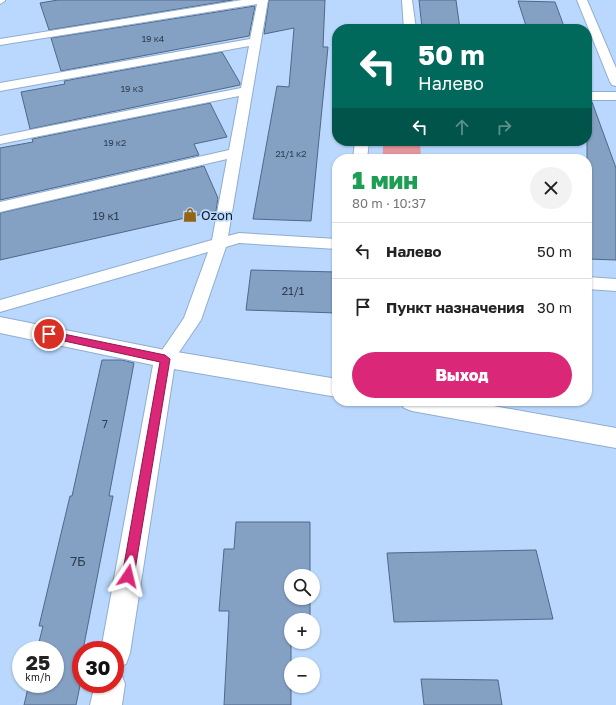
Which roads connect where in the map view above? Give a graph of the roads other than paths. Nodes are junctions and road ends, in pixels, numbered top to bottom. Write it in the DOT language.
graph roads {
  1 [pos="262,0"];
  2 [pos="406,0"];
  3 [pos="582,0"];
  4 [pos="409,24"];
  5 [pos="592,24"];
  6 [pos="592,24"];
  7 [pos="0,42"];
  8 [pos="255,42"];
  9 [pos="616,82"];
  10 [pos="0,87"];
  11 [pos="246,91"];
  12 [pos="592,96"];
  13 [pos="616,96"];
  14 [pos="0,140"];
  15 [pos="235,153"];
  16 [pos="0,207"];
  17 [pos="219,244"];
  18 [pos="332,244"];
  19 [pos="592,283"];
  20 [pos="616,285"];
  21 [pos="0,306"];
  22 [pos="0,325"];
  23 [pos="165,359"];
  24 [pos="332,387"];
  25 [pos="444,406"];
  26 [pos="616,438"];
  27 [pos="117,641"];
  28 [pos="108,693"];
  29 [pos="106,705"];
  1 -- 7 [label="lane"];
  1 -- 8 [label="lane"];
  2 -- 4 [label="lane"];
  3 -- 6 [label="lane"];
  5 -- 9 [label="lane"];
  8 -- 10 [label="lane"];
  8 -- 11 [label="lane"];
  11 -- 14 [label="lane"];
  11 -- 15 [label="lane"];
  12 -- 13 [label="lane"];
  15 -- 16 [label="lane"];
  15 -- 17 [label="lane"];
  17 -- 18 [label="lane"];
  17 -- 21 [label="lane"];
  17 -- 23 [label="lane"];
  19 -- 20 [label="lane"];
  22 -- 23 [label="street"];
  23 -- 24 [label="street"];
  23 -- 27 [label="street"];
  25 -- 26 [label="street"];
  28 -- 29 [label="street"];
}
